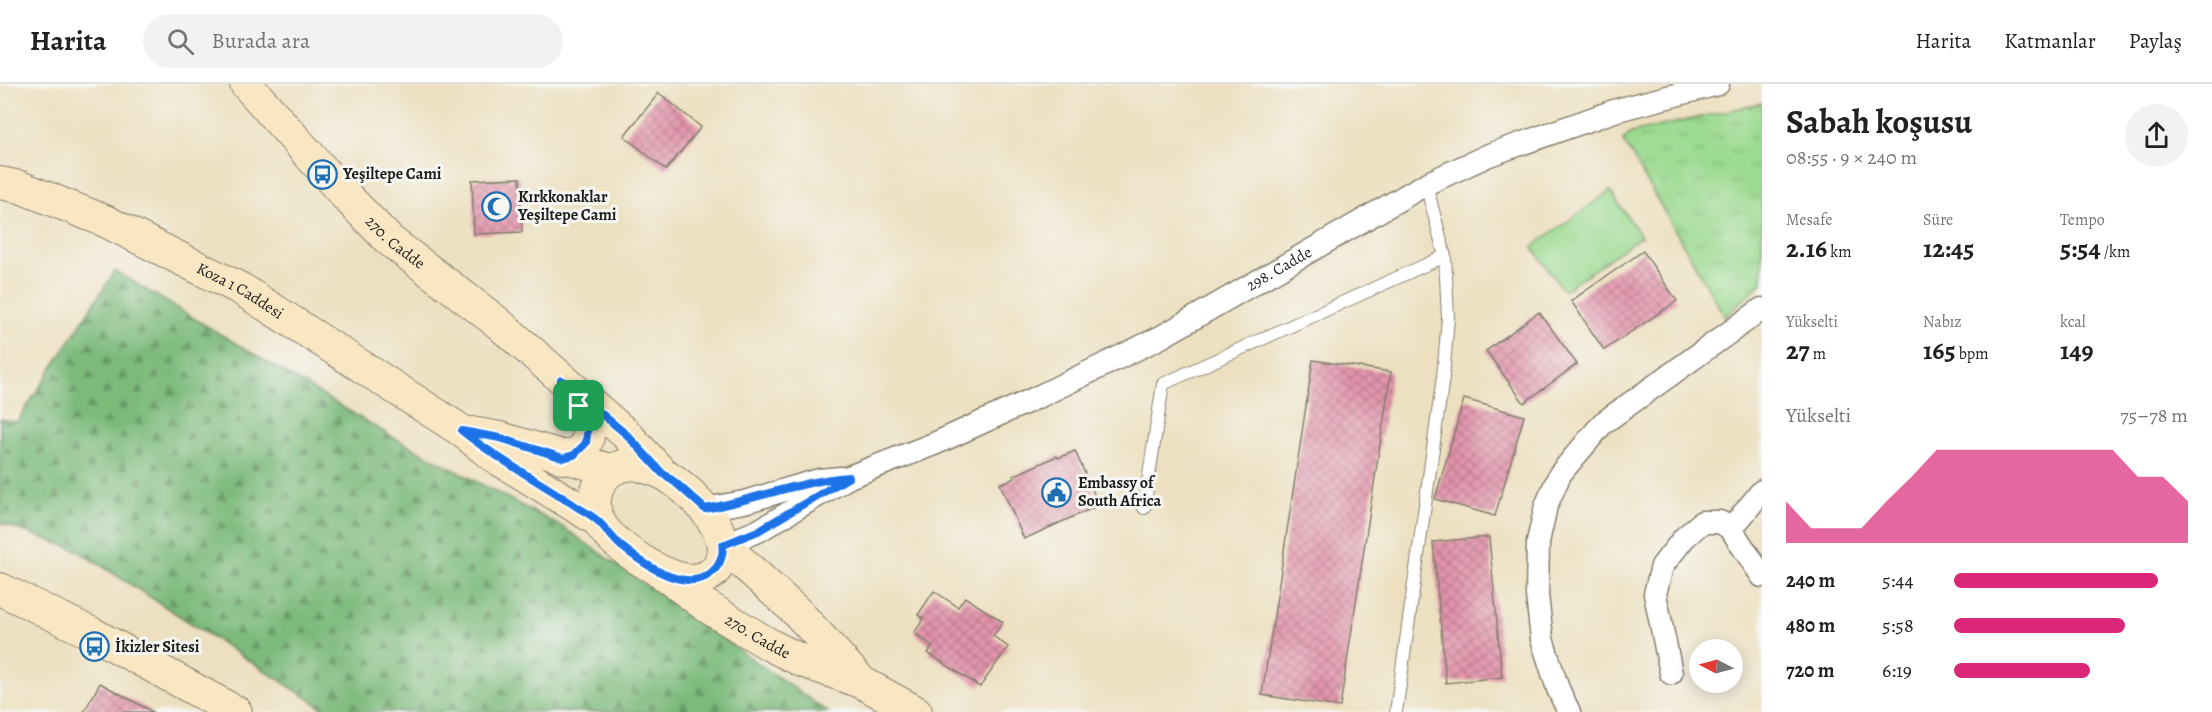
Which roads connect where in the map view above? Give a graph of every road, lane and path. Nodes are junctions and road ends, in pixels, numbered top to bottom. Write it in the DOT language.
graph roads {
  1 [pos="246,84"];
  2 [pos="1718,84"];
  3 [pos="0,183"];
  4 [pos="1426,184"];
  5 [pos="1445,256"];
  6 [pos="1762,309"];
  7 [pos="561,380"];
  8 [pos="462,431"];
  9 [pos="563,458"];
  10 [pos="610,470"];
  11 [pos="662,473"];
  12 [pos="849,477"];
  13 [pos="1762,491"];
  14 [pos="1144,508"];
  15 [pos="705,509"];
  16 [pos="599,521"];
  17 [pos="1731,529"];
  18 [pos="723,545"];
  19 [pos="661,572"];
  20 [pos="1762,576"];
  21 [pos="0,589"];
  22 [pos="1671,673"];
  23 [pos="863,683"];
  24 [pos="236,712"];
  25 [pos="916,712"];
  26 [pos="1396,712"];
  27 [pos="1569,712"];
  1 -- 7 [label="main road, 270. Cadde"];
  2 -- 4 [label="street, 298. Cadde"];
  3 -- 8 [label="main road, Koza 1 Caddesi"];
  4 -- 5 [label="lane"];
  4 -- 12 [label="street, 298. Cadde"];
  5 -- 14 [label="lane"];
  5 -- 26 [label="lane"];
  6 -- 27 [label="street"];
  7 -- 9 [label="main road, 270. Cadde"];
  7 -- 11 [label="main road, 270. Cadde"];
  8 -- 9 [label="main road"];
  8 -- 16 [label="main road, Koza 1 Caddesi"];
  9 -- 10 [label="main road"];
  10 -- 11 [label="main road, 270. Cadde"];
  10 -- 16 [label="main road"];
  11 -- 15 [label="main road, 270. Cadde"];
  12 -- 15 [label="street"];
  12 -- 18 [label="street"];
  13 -- 17 [label="street"];
  15 -- 18 [label="main road, 270. Cadde"];
  16 -- 19 [label="main road, 270. Cadde"];
  17 -- 20 [label="street"];
  17 -- 22 [label="street"];
  18 -- 19 [label="main road, 270. Cadde"];
  18 -- 23 [label="main road, 270. Cadde"];
  19 -- 23 [label="main road, 270. Cadde"];
  21 -- 24 [label="main road"];
  23 -- 25 [label="main road, 270. Cadde"];
}
